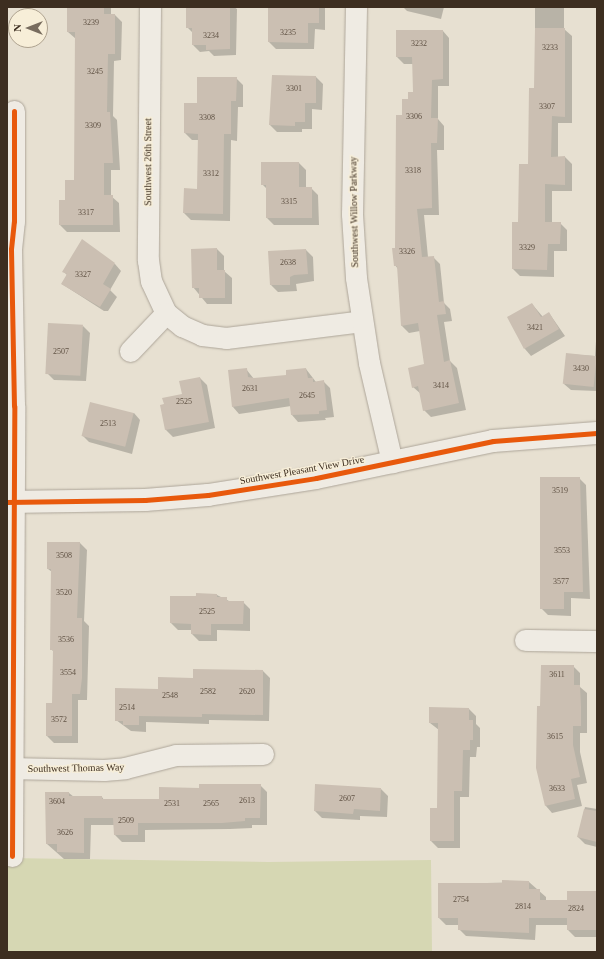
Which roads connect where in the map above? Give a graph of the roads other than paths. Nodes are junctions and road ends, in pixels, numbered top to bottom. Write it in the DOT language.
graph roads {
  1 [pos="150,7"];
  2 [pos="356,7"];
  3 [pos="14,111"];
  4 [pos="166,313"];
  5 [pos="362,321"];
  6 [pos="130,351"];
  7 [pos="10,375"];
  8 [pos="597,433"];
  9 [pos="392,462"];
  10 [pos="10,502"];
  11 [pos="9,592"];
  12 [pos="525,640"];
  13 [pos="597,641"];
  14 [pos="263,754"];
  15 [pos="10,768"];
  16 [pos="12,856"];
  1 -- 4 [label="street, Southwest 26th Street"];
  2 -- 5 [label="street, Southwest Willow Parkway"];
  3 -- 7 [label="street"];
  4 -- 5 [label="street"];
  4 -- 6 [label="street"];
  5 -- 9 [label="street, Southwest Willow Parkway"];
  7 -- 10 [label="street"];
  8 -- 9 [label="main road, Southwest Pleasant View Drive"];
  9 -- 10 [label="main road, Southwest Pleasant View Drive"];
  10 -- 11 [label="street"];
  11 -- 15 [label="street"];
  12 -- 13 [label="street"];
  14 -- 15 [label="street, Southwest Thomas Way"];
  15 -- 16 [label="street"];
}
